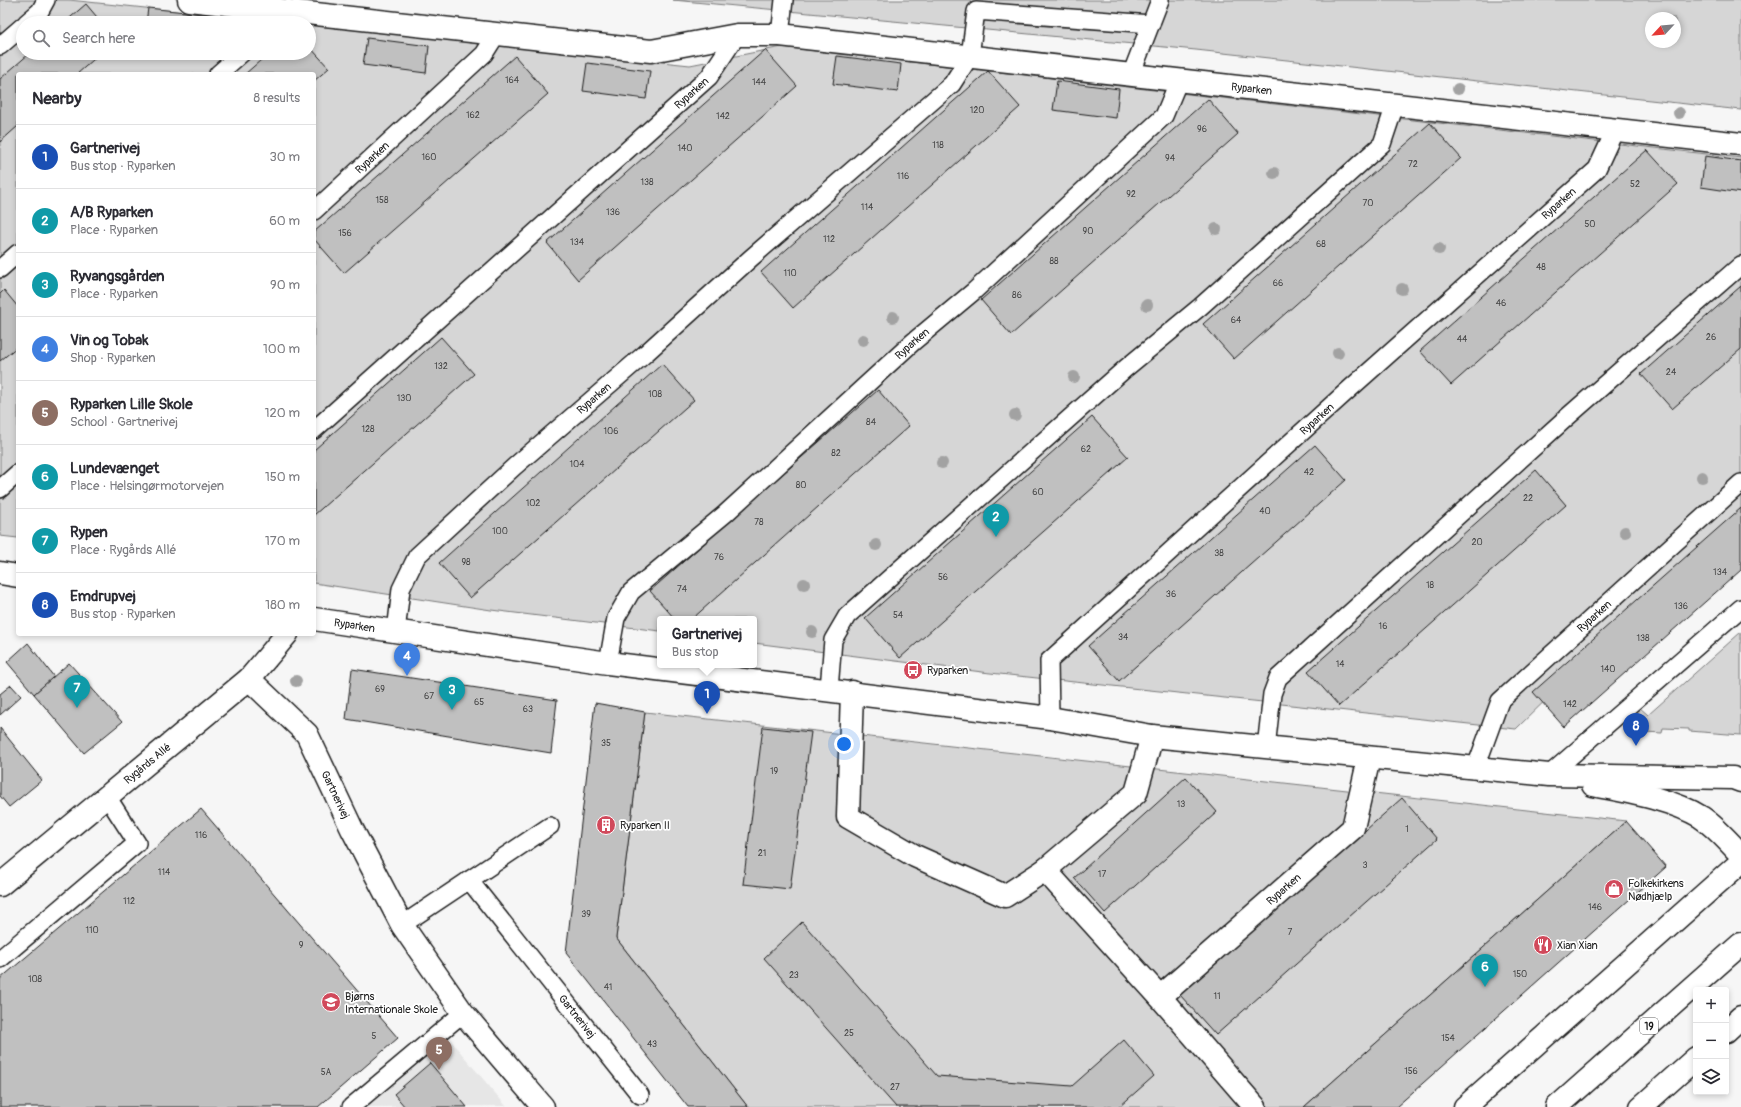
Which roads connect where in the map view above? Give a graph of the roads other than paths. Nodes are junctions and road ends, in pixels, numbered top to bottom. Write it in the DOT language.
graph roads {
  1 [pos="46,0"];
  2 [pos="189,0"];
  3 [pos="784,0"];
  4 [pos="1160,0"];
  5 [pos="34,16"];
  6 [pos="272,16"];
  7 [pos="316,20"];
  8 [pos="1151,24"];
  9 [pos="16,32"];
  10 [pos="780,34"];
  11 [pos="496,35"];
  12 [pos="737,35"];
  13 [pos="0,46"];
  14 [pos="970,56"];
  15 [pos="234,60"];
  16 [pos="220,72"];
  17 [pos="1131,75"];
  18 [pos="1179,80"];
  19 [pos="1395,105"];
  20 [pos="1615,130"];
  21 [pos="1741,144"];
  22 [pos="316,208"];
  23 [pos="16,255"];
  24 [pos="1741,265"];
  25 [pos="0,269"];
  26 [pos="316,428"];
  27 [pos="16,475"];
  28 [pos="1741,483"];
  29 [pos="0,489"];
  30 [pos="0,573"];
  31 [pos="16,576"];
  32 [pos="1741,608"];
  33 [pos="316,619"];
  34 [pos="396,632"];
  35 [pos="285,636"];
  36 [pos="608,663"];
  37 [pos="249,679"];
  38 [pos="829,689"];
  39 [pos="852,692"];
  40 [pos="1050,718"];
  41 [pos="1152,736"];
  42 [pos="1266,748"];
  43 [pos="1369,758"];
  44 [pos="1476,767"];
  45 [pos="1549,775"];
  46 [pos="1741,782"];
  47 [pos="106,795"];
  48 [pos="550,826"];
  49 [pos="1741,855"];
  50 [pos="1741,862"];
  51 [pos="1045,870"];
  52 [pos="470,880"];
  53 [pos="0,885"];
  54 [pos="402,925"];
  55 [pos="1741,944"];
  56 [pos="0,959"];
  57 [pos="1160,997"];
  58 [pos="463,1013"];
  59 [pos="1741,1017"];
  60 [pos="1729,1028"];
  61 [pos="1695,1059"];
  62 [pos="640,1095"];
  63 [pos="351,1107"];
  64 [pos="543,1107"];
  65 [pos="1255,1107"];
  66 [pos="1465,1107"];
  67 [pos="1557,1107"];
  68 [pos="1641,1107"];
  1 -- 5 [label="lane"];
  2 -- 6 [label="main road, Ryparken"];
  3 -- 10 [label="lane"];
  4 -- 8 [label="lane"];
  7 -- 11 [label="main road, Ryparken"];
  8 -- 14 [label="lane"];
  8 -- 17 [label="lane"];
  9 -- 13 [label="lane"];
  10 -- 12 [label="main road, Ryparken"];
  10 -- 14 [label="main road, Ryparken"];
  11 -- 12 [label="main road, Ryparken"];
  11 -- 22 [label="lane, Ryparken"];
  12 -- 26 [label="lane, Ryparken"];
  14 -- 17 [label="main road, Ryparken"];
  14 -- 34 [label="lane, Ryparken"];
  15 -- 16 [label="lane"];
  17 -- 18 [label="main road, Ryparken"];
  18 -- 19 [label="main road, Ryparken"];
  18 -- 36 [label="lane, Ryparken"];
  19 -- 20 [label="main road, Ryparken"];
  19 -- 38 [label="lane"];
  20 -- 21 [label="main road, Ryparken"];
  20 -- 40 [label="lane, Ryparken"];
  23 -- 25 [label="lane"];
  24 -- 42 [label="lane"];
  27 -- 29 [label="lane"];
  28 -- 44 [label="lane, Ryparken"];
  30 -- 31 [label="main road"];
  32 -- 45 [label="lane"];
  33 -- 34 [label="main road, Ryparken"];
  34 -- 36 [label="main road, Ryparken"];
  35 -- 37 [label="main road, Rygårds Allé"];
  36 -- 38 [label="main road, Ryparken"];
  37 -- 47 [label="main road, Rygårds Allé"];
  37 -- 54 [label="main road, Gartnerivej"];
  38 -- 39 [label="main road, Ryparken"];
  39 -- 40 [label="main road, Ryparken"];
  39 -- 51 [label="main road"];
  40 -- 41 [label="main road, Ryparken"];
  41 -- 42 [label="main road, Ryparken"];
  41 -- 51 [label="main road"];
  42 -- 43 [label="main road, Ryparken"];
  43 -- 44 [label="main road, Ryparken"];
  43 -- 57 [label="main road, Ryparken"];
  44 -- 45 [label="main road, Ryparken"];
  45 -- 46 [label="main road, Ryparken"];
  45 -- 49 [label="main road, Ryparken"];
  47 -- 53 [label="main road, Rygårds Allé"];
  47 -- 56 [label="lane"];
  48 -- 52 [label="lane"];
  50 -- 66 [label="main road"];
  51 -- 57 [label="main road"];
  52 -- 54 [label="lane"];
  52 -- 62 [label="lane, Gartnerivej"];
  54 -- 58 [label="main road, Gartnerivej"];
  55 -- 67 [label="main road, 19"];
  57 -- 65 [label="main road"];
  58 -- 63 [label="lane"];
  58 -- 64 [label="main road, Gartnerivej"];
  59 -- 60 [label="main road"];
  61 -- 68 [label="main road"];
}
